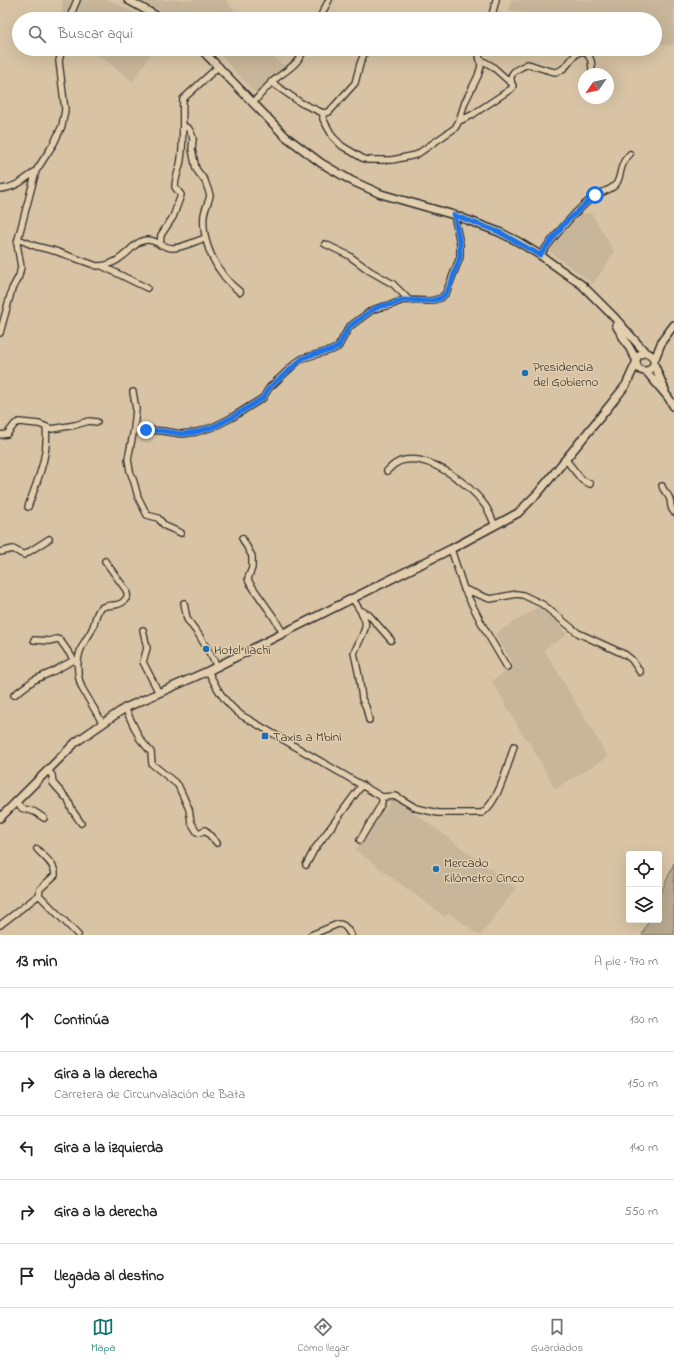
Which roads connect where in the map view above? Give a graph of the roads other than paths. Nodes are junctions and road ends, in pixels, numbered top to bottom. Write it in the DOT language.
graph roads {
  1 [pos="77,0"];
  2 [pos="128,0"];
  3 [pos="330,0"];
  4 [pos="496,0"];
  5 [pos="72,12"];
  6 [pos="149,12"];
  7 [pos="323,12"];
  8 [pos="493,12"];
  9 [pos="60,56"];
  10 [pos="208,56"];
  11 [pos="301,56"];
  12 [pos="363,56"];
  13 [pos="480,56"];
  14 [pos="574,56"];
  15 [pos="589,56"];
  16 [pos="481,60"];
  17 [pos="219,66"];
  18 [pos="592,68"];
  19 [pos="271,82"];
  20 [pos="510,82"];
  21 [pos="252,103"];
  22 [pos="323,113"];
  23 [pos="459,121"];
  24 [pos="184,126"];
  25 [pos="630,154"];
  26 [pos="36,171"];
  27 [pos="0,189"];
  28 [pos="454,215"];
  29 [pos="205,238"];
  30 [pos="18,239"];
  31 [pos="325,244"];
  32 [pos="160,245"];
  33 [pos="540,255"];
  34 [pos="102,266"];
  35 [pos="147,288"];
  36 [pos="240,292"];
  37 [pos="408,299"];
  38 [pos="608,311"];
  39 [pos="674,325"];
  40 [pos="0,332"];
  41 [pos="662,341"];
  42 [pos="646,352"];
  43 [pos="636,361"];
  44 [pos="654,362"];
  45 [pos="645,371"];
  46 [pos="626,385"];
  47 [pos="133,392"];
  48 [pos="668,397"];
  49 [pos="674,406"];
  50 [pos="97,422"];
  51 [pos="46,427"];
  52 [pos="134,429"];
  53 [pos="0,435"];
  54 [pos="566,460"];
  55 [pos="387,471"];
  56 [pos="590,484"];
  57 [pos="662,486"];
  58 [pos="28,507"];
  59 [pos="674,512"];
  60 [pos="495,526"];
  61 [pos="181,533"];
  62 [pos="49,538"];
  63 [pos="242,538"];
  64 [pos="451,549"];
  65 [pos="0,552"];
  66 [pos="105,561"];
  67 [pos="464,589"];
  68 [pos="352,598"];
  69 [pos="184,603"];
  70 [pos="362,611"];
  71 [pos="143,630"];
  72 [pos="283,633"];
  73 [pos="34,640"];
  74 [pos="391,640"];
  75 [pos="76,661"];
  76 [pos="217,666"];
  77 [pos="507,668"];
  78 [pos="208,671"];
  79 [pos="640,672"];
  80 [pos="159,693"];
  81 [pos="14,695"];
  82 [pos="125,708"];
  83 [pos="369,720"];
  84 [pos="103,724"];
  85 [pos="514,746"];
  86 [pos="48,771"];
  87 [pos="362,785"];
  88 [pos="382,797"];
  89 [pos="16,803"];
  90 [pos="0,818"];
  91 [pos="44,818"];
  92 [pos="81,823"];
  93 [pos="360,840"];
  94 [pos="217,843"];
  95 [pos="37,849"];
  96 [pos="306,865"];
  97 [pos="39,895"];
  98 [pos="0,925"];
  99 [pos="78,935"];
  100 [pos="311,935"];
  101 [pos="351,935"];
  1 -- 5 [label="street"];
  2 -- 6 [label="main road"];
  3 -- 7 [label="street"];
  4 -- 8 [label="street"];
  9 -- 26 [label="street"];
  10 -- 17 [label="main road"];
  11 -- 19 [label="street"];
  12 -- 22 [label="street"];
  13 -- 16 [label="street"];
  14 -- 20 [label="street"];
  15 -- 18 [label="street"];
  16 -- 20 [label="street"];
  16 -- 23 [label="street"];
  17 -- 21 [label="main road"];
  17 -- 24 [label="street"];
  19 -- 21 [label="street"];
  19 -- 22 [label="street"];
  20 -- 23 [label="street"];
  21 -- 28 [label="main road"];
  22 -- 23 [label="street"];
  24 -- 29 [label="street"];
  24 -- 32 [label="street"];
  25 -- 33 [label="street"];
  26 -- 27 [label="street"];
  26 -- 30 [label="street"];
  28 -- 33 [label="main road"];
  28 -- 37 [label="street"];
  29 -- 32 [label="street"];
  29 -- 36 [label="street"];
  30 -- 34 [label="street"];
  30 -- 40 [label="street"];
  31 -- 37 [label="street"];
  32 -- 34 [label="street"];
  33 -- 38 [label="main road"];
  34 -- 35 [label="street"];
  37 -- 52 [label="street"];
  38 -- 42 [label="main road"];
  38 -- 43 [label="main road"];
  39 -- 41 [label="main road"];
  41 -- 42 [label="main road"];
  41 -- 44 [label="main road"];
  42 -- 43 [label="main road"];
  42 -- 44 [label="main road"];
  43 -- 45 [label="main road"];
  43 -- 46 [label="main road"];
  44 -- 45 [label="main road"];
  44 -- 48 [label="main road"];
  45 -- 46 [label="main road"];
  45 -- 48 [label="main road"];
  46 -- 54 [label="main road"];
  47 -- 52 [label="street"];
  48 -- 49 [label="main road"];
  50 -- 51 [label="street"];
  51 -- 53 [label="street"];
  51 -- 58 [label="street"];
  52 -- 61 [label="street"];
  54 -- 56 [label="street"];
  54 -- 60 [label="main road"];
  55 -- 60 [label="street"];
  57 -- 59 [label="street"];
  60 -- 64 [label="main road"];
  62 -- 65 [label="street"];
  63 -- 72 [label="street"];
  64 -- 67 [label="street"];
  64 -- 68 [label="main road"];
  66 -- 75 [label="street"];
  67 -- 77 [label="street"];
  67 -- 79 [label="street"];
  68 -- 70 [label="street"];
  68 -- 72 [label="main road"];
  69 -- 76 [label="street"];
  70 -- 74 [label="street"];
  70 -- 83 [label="street"];
  71 -- 80 [label="street"];
  72 -- 76 [label="main road"];
  73 -- 75 [label="street"];
  75 -- 81 [label="street"];
  75 -- 84 [label="street"];
  76 -- 78 [label="main road"];
  78 -- 80 [label="main road"];
  78 -- 87 [label="street"];
  80 -- 82 [label="main road"];
  82 -- 84 [label="main road"];
  82 -- 94 [label="street"];
  84 -- 86 [label="main road"];
  85 -- 88 [label="street"];
  86 -- 89 [label="main road"];
  86 -- 92 [label="street"];
  87 -- 88 [label="street"];
  87 -- 96 [label="street"];
  88 -- 93 [label="street"];
  89 -- 90 [label="main road"];
  89 -- 91 [label="street"];
  95 -- 97 [label="street"];
  97 -- 98 [label="street"];
  97 -- 99 [label="street"];
  100 -- 101 [label="street"];
}
